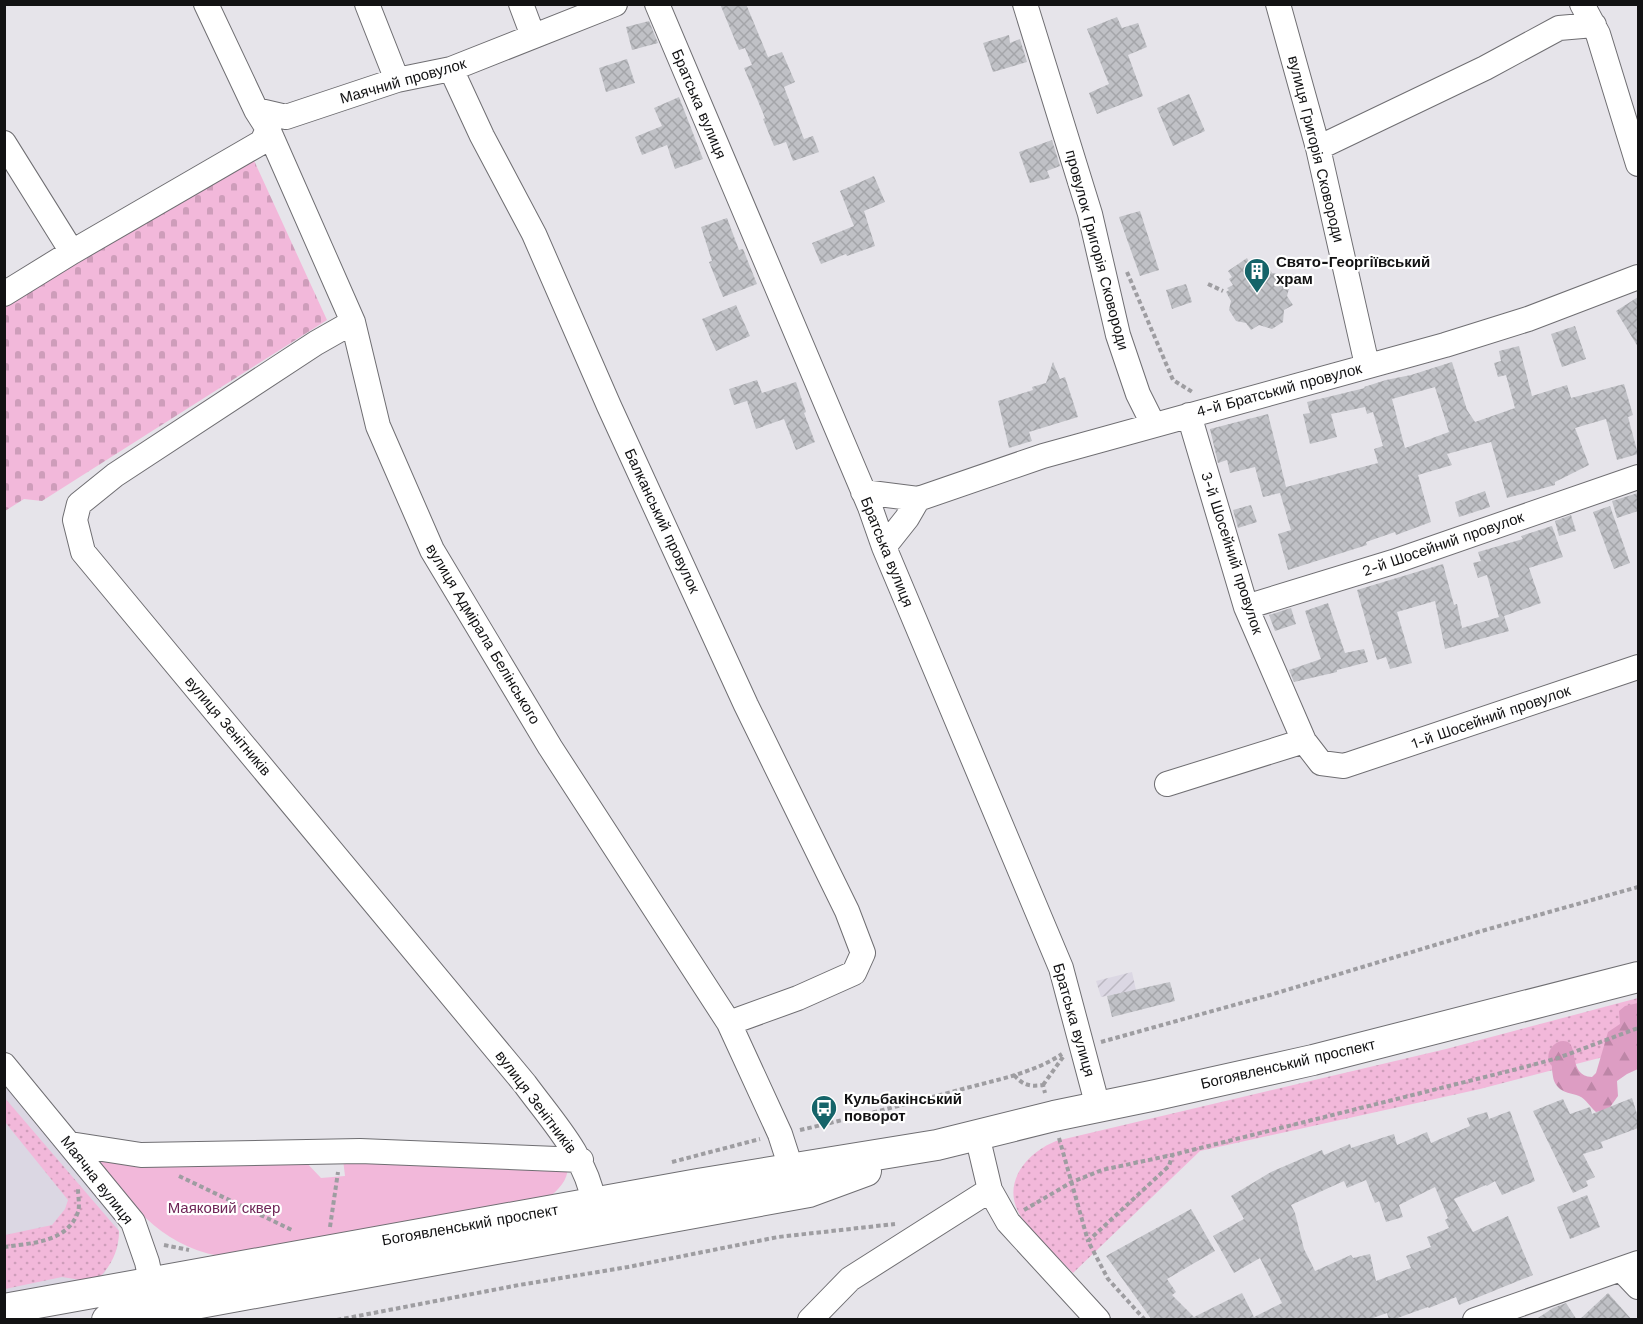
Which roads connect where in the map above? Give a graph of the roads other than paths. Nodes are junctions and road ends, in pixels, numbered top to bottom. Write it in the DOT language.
graph roads {
  1 [pos="206,4"];
  2 [pos="367,4"];
  3 [pos="521,4"];
  4 [pos="615,4"];
  5 [pos="657,4"];
  6 [pos="1025,4"];
  7 [pos="1278,4"];
  8 [pos="1582,4"];
  9 [pos="1594,26"];
  10 [pos="533,36"];
  11 [pos="451,69"];
  12 [pos="397,80"];
  13 [pos="262,119"];
  14 [pos="4,143"];
  15 [pos="1318,148"];
  16 [pos="1638,164"];
  17 [pos="72,252"];
  18 [pos="1638,277"];
  19 [pos="4,294"];
  20 [pos="353,322"];
  21 [pos="1367,366"];
  22 [pos="1189,415"];
  23 [pos="1153,424"];
  24 [pos="1638,477"];
  25 [pos="863,492"];
  26 [pos="918,499"];
  27 [pos="884,547"];
  28 [pos="1246,608"];
  29 [pos="1638,667"];
  30 [pos="1304,741"];
  31 [pos="1344,766"];
  32 [pos="1167,784"];
  33 [pos="1638,977"];
  34 [pos="729,1023"];
  35 [pos="4,1065"];
  36 [pos="1098,1107"];
  37 [pos="977,1135"];
  38 [pos="70,1144"];
  39 [pos="937,1146"];
  40 [pos="580,1160"];
  41 [pos="791,1168"];
  42 [pos="990,1190"];
  43 [pos="594,1203"];
  44 [pos="1630,1266"];
  45 [pos="1638,1287"];
  46 [pos="154,1297"];
  47 [pos="4,1309"];
  48 [pos="107,1320"];
  49 [pos="810,1320"];
  50 [pos="1098,1320"];
  51 [pos="1475,1320"];
  1 -- 13 [label="street, вулиця Адмірала Белінського"];
  2 -- 12 [label="street"];
  3 -- 10 [label="street"];
  4 -- 10 [label="street, Маячний провулок"];
  5 -- 25 [label="street, Братська вулиця"];
  6 -- 23 [label="street, провулок Григорія Сковороди"];
  7 -- 15 [label="street, вулиця Григорія Сковороди"];
  8 -- 9 [label="street"];
  9 -- 15 [label="street"];
  9 -- 16 [label="street"];
  10 -- 11 [label="street, Маячний провулок"];
  11 -- 12 [label="street, Маячний провулок"];
  11 -- 34 [label="street, Балканський провулок"];
  12 -- 13 [label="street, Маячний провулок"];
  13 -- 17 [label="street"];
  13 -- 20 [label="street, вулиця Адмірала Белінського"];
  14 -- 17 [label="street"];
  15 -- 21 [label="street, вулиця Григорія Сковороди"];
  17 -- 19 [label="street"];
  18 -- 21 [label="street, 4-й Братський провулок"];
  20 -- 34 [label="street, вулиця Адмірала Белінського"];
  20 -- 40 [label="street, вулиця Зенітників"];
  21 -- 22 [label="street, 4-й Братський провулок"];
  22 -- 23 [label="street, 4-й Братський провулок"];
  22 -- 28 [label="street, 3-й Шосейний провулок"];
  23 -- 26 [label="street, 4-й Братський провулок"];
  24 -- 28 [label="street, 2-й Шосейний провулок"];
  25 -- 26 [label="street, 4-й Братський провулок"];
  25 -- 27 [label="street, Братська вулиця"];
  26 -- 27 [label="street"];
  27 -- 36 [label="street, Братська вулиця"];
  28 -- 30 [label="street, 3-й Шосейний провулок"];
  29 -- 31 [label="street, 1-й Шосейний провулок"];
  30 -- 31 [label="street, 3-й Шосейний провулок"];
  30 -- 32 [label="street"];
  33 -- 36 [label="main road, Богоявленський проспект"];
  34 -- 41 [label="street, вулиця Адмірала Белінського"];
  35 -- 38 [label="street, Маячна вулиця"];
  36 -- 37 [label="main road, Богоявленський проспект"];
  37 -- 39 [label="main road, Богоявленський проспект"];
  37 -- 42 [label="street"];
  38 -- 40 [label="street"];
  38 -- 46 [label="street, Маячна вулиця"];
  39 -- 41 [label="main road, Богоявленський проспект"];
  39 -- 46 [label="main road, Богоявленський проспект"];
  40 -- 43 [label="street, вулиця Зенітників"];
  41 -- 43 [label="main road, Богоявленський проспект"];
  42 -- 49 [label="street"];
  42 -- 50 [label="street"];
  43 -- 46 [label="main road, Богоявленський проспект"];
  44 -- 45 [label="street"];
  44 -- 51 [label="street"];
  46 -- 47 [label="main road, Богоявленський проспект"];
  46 -- 48 [label="main road, Богоявленський проспект"];
}
